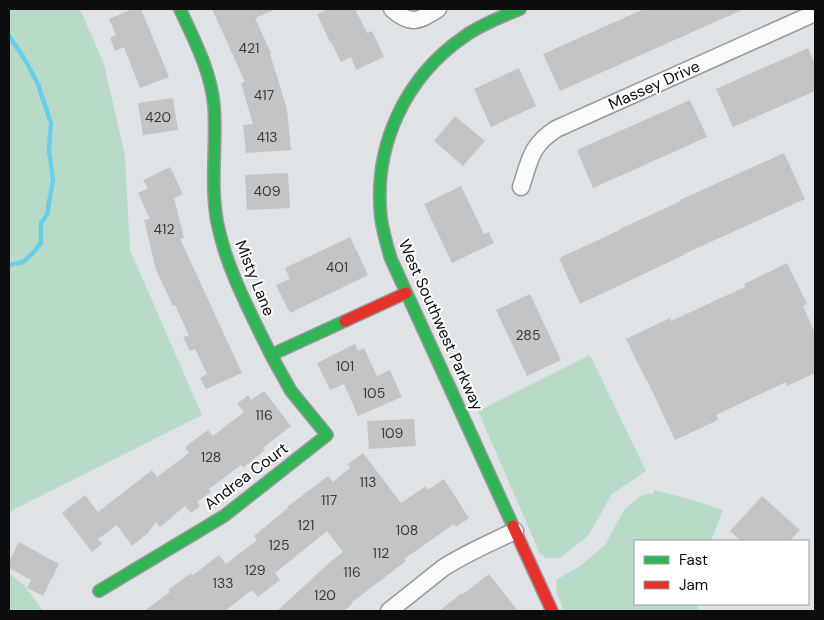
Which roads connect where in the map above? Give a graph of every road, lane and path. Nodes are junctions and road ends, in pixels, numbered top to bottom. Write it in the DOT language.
graph roads {
  1 [pos="180,9"];
  2 [pos="392,9"];
  3 [pos="438,9"];
  4 [pos="520,9"];
  5 [pos="815,13"];
  6 [pos="521,187"];
  7 [pos="406,293"];
  8 [pos="271,355"];
  9 [pos="515,531"];
  10 [pos="99,591"];
  11 [pos="389,611"];
  12 [pos="552,611"];
  1 -- 8 [label="street, Misty Lane"];
  2 -- 3 [label="street"];
  4 -- 7 [label="street, West Southwest Parkway"];
  5 -- 6 [label="street, Massey Drive"];
  7 -- 8 [label="street"];
  7 -- 9 [label="street, West Southwest Parkway"];
  8 -- 10 [label="street, Andrea Court"];
  9 -- 11 [label="street"];
  9 -- 12 [label="street, West Southwest Parkway"];
}
